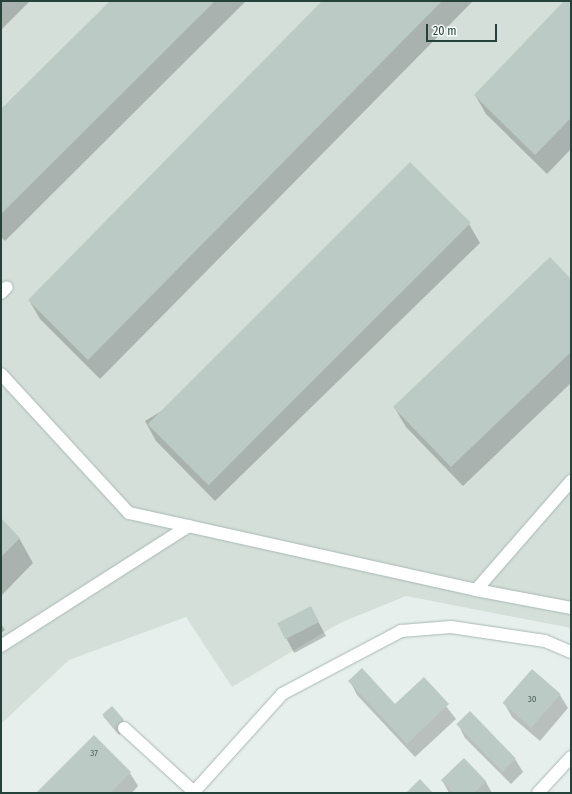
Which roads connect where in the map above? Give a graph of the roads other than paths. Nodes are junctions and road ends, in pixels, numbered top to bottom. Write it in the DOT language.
graph roads {
  1 [pos="1,374"];
  2 [pos="571,481"];
  3 [pos="189,526"];
  4 [pos="476,590"];
  5 [pos="571,608"];
  6 [pos="1,646"];
  7 [pos="571,652"];
  8 [pos="124,728"];
  9 [pos="571,757"];
  10 [pos="193,792"];
  11 [pos="538,793"];
  1 -- 3 [label="street"];
  2 -- 4 [label="street"];
  3 -- 4 [label="street"];
  3 -- 6 [label="street"];
  4 -- 5 [label="street"];
  7 -- 10 [label="street"];
  8 -- 10 [label="street"];
  9 -- 11 [label="street"];
}
